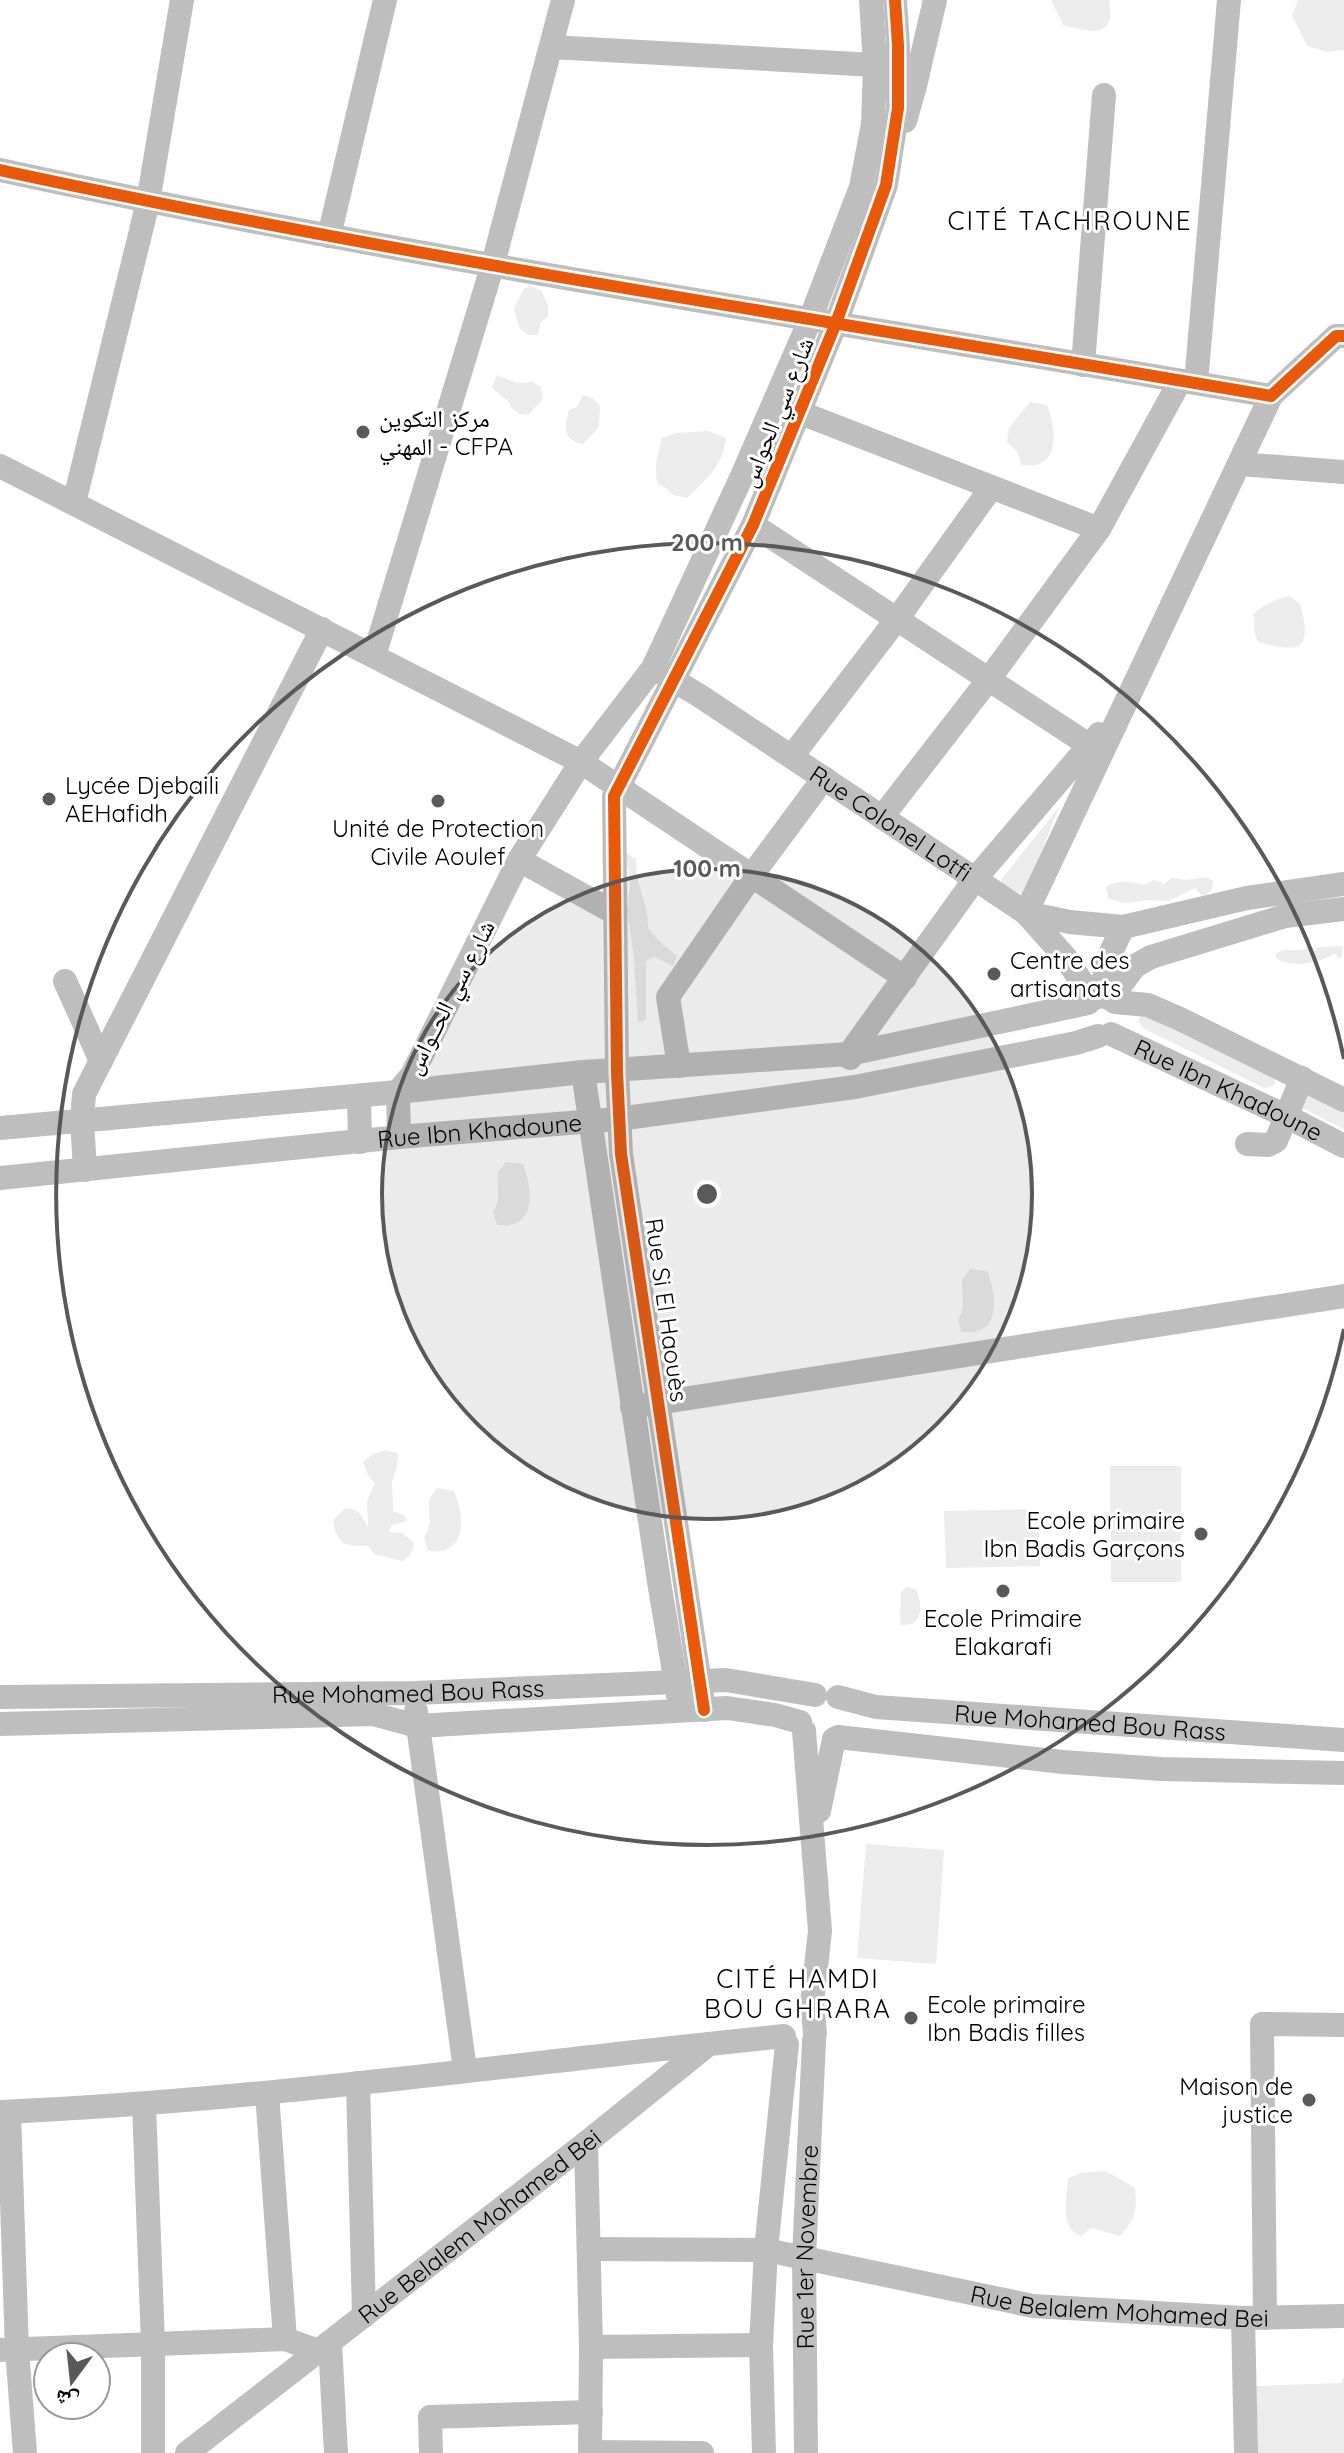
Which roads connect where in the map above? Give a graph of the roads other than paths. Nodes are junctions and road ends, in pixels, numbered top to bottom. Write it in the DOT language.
graph roads {
  1 [pos="182,0"];
  2 [pos="385,0"];
  3 [pos="563,0"];
  4 [pos="871,0"];
  5 [pos="895,0"];
  6 [pos="935,0"];
  7 [pos="1229,0"];
  8 [pos="551,47"];
  9 [pos="875,65"];
  10 [pos="1104,95"];
  11 [pos="0,170"];
  12 [pos="886,185"];
  13 [pos="148,202"];
  14 [pos="329,236"];
  15 [pos="493,264"];
  16 [pos="810,320"];
  17 [pos="836,323"];
  18 [pos="1344,336"];
  19 [pos="1083,365"];
  20 [pos="1188,382"];
  21 [pos="1271,396"];
  22 [pos="801,413"];
  23 [pos="1239,464"];
  24 [pos="0,466"];
  25 [pos="1344,472"];
  26 [pos="991,488"];
  27 [pos="74,503"];
  28 [pos="753,525"];
  29 [pos="1099,529"];
  30 [pos="897,619"];
  31 [pos="322,629"];
  32 [pos="374,656"];
  33 [pos="653,668"];
  34 [pos="989,679"];
  35 [pos="674,682"];
  36 [pos="1096,750"];
  37 [pos="792,756"];
  38 [pos="581,762"];
  39 [pos="824,778"];
  40 [pos="619,787"];
  41 [pos="882,817"];
  42 [pos="519,860"];
  43 [pos="752,875"];
  44 [pos="975,879"];
  45 [pos="1344,884"];
  46 [pos="1344,909"];
  47 [pos="615,913"];
  48 [pos="1026,913"];
  49 [pos="1123,927"];
  50 [pos="1131,972"];
  51 [pos="905,978"];
  52 [pos="65,981"];
  53 [pos="1101,1000"];
  54 [pos="1148,1005"];
  55 [pos="1104,1035"];
  56 [pos="849,1054"];
  57 [pos="101,1061"];
  58 [pos="679,1066"];
  59 [pos="583,1072"];
  60 [pos="617,1072"];
  61 [pos="1302,1078"];
  62 [pos="855,1087"];
  63 [pos="398,1092"];
  64 [pos="359,1096"];
  65 [pos="1344,1100"];
  66 [pos="1286,1116"];
  67 [pos="618,1119"];
  68 [pos="82,1120"];
  69 [pos="590,1122"];
  70 [pos="0,1128"];
  71 [pos="399,1137"];
  72 [pos="360,1142"];
  73 [pos="1247,1144"];
  74 [pos="1344,1146"];
  75 [pos="85,1170"];
  76 [pos="0,1178"];
  77 [pos="1344,1296"];
  78 [pos="647,1325"];
  79 [pos="621,1330"];
  80 [pos="658,1403"];
  81 [pos="632,1407"];
  82 [pos="688,1682"];
  83 [pos="415,1693"];
  84 [pos="826,1696"];
  85 [pos="0,1697"];
  86 [pos="693,1711"];
  87 [pos="0,1724"];
  88 [pos="417,1726"];
  89 [pos="802,1727"];
  90 [pos="1165,1728"];
  91 [pos="836,1738"];
  92 [pos="1344,1740"];
  93 [pos="1161,1769"];
  94 [pos="1344,1773"];
  95 [pos="814,1833"];
  96 [pos="812,2003"];
  97 [pos="1344,2025"];
  98 [pos="787,2034"];
  99 [pos="814,2037"];
  100 [pos="709,2044"];
  101 [pos="465,2070"];
  102 [pos="358,2083"];
  103 [pos="267,2093"];
  104 [pos="144,2104"];
  105 [pos="4,2112"];
  106 [pos="586,2143"];
  107 [pos="769,2217"];
  108 [pos="807,2224"];
  109 [pos="589,2249"];
  110 [pos="766,2250"];
  111 [pos="804,2257"];
  112 [pos="364,2316"];
  113 [pos="1344,2316"];
  114 [pos="1254,2318"];
  115 [pos="285,2339"];
  116 [pos="153,2344"];
  117 [pos="761,2345"];
  118 [pos="324,2347"];
  119 [pos="591,2347"];
  120 [pos="8,2350"];
  121 [pos="591,2412"];
  122 [pos="200,2448"];
  123 [pos="25,2453"];
  124 [pos="153,2453"];
  125 [pos="336,2453"];
  126 [pos="431,2453"];
  127 [pos="590,2453"];
  128 [pos="702,2453"];
  129 [pos="764,2453"];
  130 [pos="806,2453"];
  131 [pos="1246,2453"];
  1 -- 13 [label="street"];
  2 -- 14 [label="street"];
  3 -- 8 [label="street"];
  4 -- 9 [label="street, شارع سي الحواس"];
  5 -- 12 [label="street, شارع سي الحواس"];
  6 -- 12 [label="street"];
  7 -- 20 [label="street"];
  8 -- 9 [label="street"];
  8 -- 15 [label="street"];
  9 -- 16 [label="street, شارع سي الحواس"];
  10 -- 19 [label="street"];
  11 -- 13 [label="street"];
  12 -- 17 [label="street, شارع سي الحواس"];
  13 -- 14 [label="street"];
  13 -- 27 [label="street"];
  14 -- 15 [label="street"];
  15 -- 16 [label="street"];
  15 -- 32 [label="street"];
  16 -- 17 [label="street"];
  16 -- 33 [label="street, شارع سي الحواس"];
  17 -- 19 [label="street"];
  17 -- 22 [label="street, شارع سي الحواس"];
  18 -- 21 [label="street"];
  19 -- 20 [label="street"];
  20 -- 21 [label="street"];
  20 -- 29 [label="street"];
  21 -- 23 [label="street"];
  22 -- 26 [label="street"];
  22 -- 28 [label="street, شارع سي الحواس"];
  23 -- 25 [label="street"];
  23 -- 36 [label="street"];
  24 -- 27 [label="street"];
  26 -- 29 [label="street"];
  26 -- 30 [label="street"];
  27 -- 31 [label="street"];
  28 -- 30 [label="street"];
  28 -- 35 [label="street, شارع سي الحواس"];
  29 -- 34 [label="street"];
  30 -- 34 [label="street"];
  30 -- 37 [label="street"];
  31 -- 32 [label="street"];
  31 -- 57 [label="street"];
  32 -- 38 [label="street"];
  33 -- 35 [label="street, Rue Colonel Lotfi"];
  33 -- 38 [label="street, شارع سي الحواس"];
  34 -- 36 [label="street"];
  34 -- 41 [label="street"];
  35 -- 37 [label="street, Rue Colonel Lotfi"];
  35 -- 40 [label="street, شارع سي الحواس"];
  36 -- 44 [label="street"];
  36 -- 48 [label="street"];
  37 -- 39 [label="street, Rue Colonel Lotfi"];
  38 -- 40 [label="street"];
  38 -- 42 [label="street, شارع سي الحواس"];
  39 -- 41 [label="street, Rue Colonel Lotfi"];
  39 -- 43 [label="street"];
  40 -- 43 [label="street"];
  40 -- 47 [label="street, شارع سي الحواس"];
  41 -- 44 [label="street, Rue Colonel Lotfi"];
  42 -- 47 [label="street"];
  42 -- 63 [label="street, شارع سي الحــواس"];
  43 -- 51 [label="street"];
  43 -- 58 [label="street"];
  44 -- 48 [label="street, Rue Colonel Lotfi"];
  44 -- 51 [label="street"];
  45 -- 49 [label="street, Rue Colonel Lotfi"];
  46 -- 50 [label="street"];
  47 -- 60 [label="street, Rue Si El Haouès"];
  48 -- 49 [label="street, Rue Colonel Lotfi"];
  48 -- 53 [label="street"];
  49 -- 53 [label="street"];
  50 -- 53 [label="street"];
  50 -- 54 [label="street"];
  51 -- 56 [label="street"];
  52 -- 57 [label="street"];
  53 -- 54 [label="street, Rue Ibn Khadoune"];
  53 -- 55 [label="street"];
  53 -- 55 [label="street"];
  53 -- 56 [label="street, Rue Ibn Khadoune"];
  54 -- 61 [label="street, Rue Ibn Khadoune"];
  55 -- 62 [label="street, Rue Ibn Khadoune"];
  55 -- 66 [label="street, Rue Ibn Khadoune"];
  56 -- 58 [label="street, Rue Ibn Khadoune"];
  56 -- 62 [label="street"];
  57 -- 68 [label="street"];
  58 -- 60 [label="street, Rue Ibn Khadoune"];
  59 -- 60 [label="street, Rue Ibn Khadoune"];
  59 -- 63 [label="street, Rue Ibn Khadoune"];
  59 -- 69 [label="street, Rue Si El Haouès"];
  60 -- 67 [label="street, Rue Si El Haouès"];
  61 -- 65 [label="street, Rue Ibn Khadoune"];
  61 -- 66 [label="street"];
  62 -- 67 [label="street, Rue Ibn Khadoune"];
  63 -- 64 [label="street, Rue Ibn Khadoune"];
  63 -- 71 [label="street, شارع سي الحــواس"];
  64 -- 68 [label="street, Rue Ibn Khadoune"];
  64 -- 72 [label="street"];
  66 -- 73 [label="street"];
  66 -- 74 [label="street, Rue Ibn Khadoune"];
  67 -- 69 [label="street, Rue Ibn Khadoune"];
  67 -- 78 [label="street, Rue Si El Haouès"];
  68 -- 70 [label="street, Rue Ibn Khadoune"];
  68 -- 75 [label="street"];
  69 -- 71 [label="street, Rue Ibn Khadoune"];
  69 -- 79 [label="street, Rue Si El Haouès"];
  71 -- 72 [label="street, Rue Ibn Khadoune"];
  72 -- 75 [label="street, Rue Ibn Khadoune"];
  75 -- 76 [label="street, Rue Ibn Khadoune"];
  77 -- 80 [label="street"];
  78 -- 79 [label="street"];
  78 -- 80 [label="street, Rue Si El Haouès"];
  79 -- 81 [label="street, Rue Si El Haouès"];
  80 -- 81 [label="street"];
  80 -- 82 [label="street, Rue Si El Haouès"];
  81 -- 82 [label="street, Rue Si El Haouès"];
  82 -- 83 [label="street, Rue Mohamed Bou Rass"];
  82 -- 84 [label="street, Rue Mohamed Bou Rass"];
  82 -- 86 [label="street, Rue Si El Haouès"];
  83 -- 85 [label="street, Rue Mohamed Bou Rass"];
  83 -- 88 [label="street"];
  84 -- 89 [label="street"];
  84 -- 90 [label="street, Rue Mohamed Bou Rass"];
  84 -- 91 [label="street"];
  86 -- 88 [label="street, Rue Mohamed Bou Rass"];
  86 -- 89 [label="street, Rue Mohamed Bou Rass"];
  87 -- 88 [label="street, Rue Mohamed Bou Rass"];
  88 -- 101 [label="street"];
  89 -- 91 [label="street"];
  89 -- 95 [label="street"];
  90 -- 92 [label="street, Rue Mohamed Bou Rass"];
  90 -- 93 [label="street"];
  91 -- 93 [label="street, Rue Mohamed Bou Rass"];
  91 -- 95 [label="street"];
  93 -- 94 [label="street, Rue Mohamed Bou Rass"];
  95 -- 96 [label="street"];
  96 -- 98 [label="street"];
  96 -- 99 [label="street, Rue 1er Novembre"];
  97 -- 114 [label="street"];
  98 -- 99 [label="street"];
  98 -- 100 [label="street"];
  98 -- 107 [label="street, Rue 1er Novembre"];
  99 -- 108 [label="street, Rue 1er Novembre"];
  100 -- 101 [label="street"];
  100 -- 106 [label="street, Rue Belalem Mohamed Bei"];
  101 -- 102 [label="street"];
  102 -- 103 [label="street"];
  102 -- 112 [label="street"];
  103 -- 104 [label="street"];
  103 -- 115 [label="street"];
  104 -- 105 [label="street"];
  104 -- 116 [label="street"];
  105 -- 120 [label="street"];
  106 -- 109 [label="street"];
  106 -- 112 [label="street, Rue Belalem Mohamed Bei"];
  107 -- 108 [label="street"];
  107 -- 110 [label="street, Rue 1er Novembre"];
  108 -- 111 [label="street, Rue 1er Novembre"];
  109 -- 110 [label="street, Rue Belalem Mohamed Bei"];
  109 -- 119 [label="street"];
  110 -- 111 [label="street, Rue Belalem Mohamed Bei"];
  110 -- 117 [label="street, Rue 1er Novembre"];
  111 -- 114 [label="street, Rue Belalem Mohamed Bei"];
  111 -- 130 [label="street, Rue 1er Novembre"];
  112 -- 118 [label="street, Rue Belalem Mohamed Bei"];
  113 -- 114 [label="street, Rue Belalem Mohamed Bei"];
  114 -- 131 [label="street"];
  115 -- 116 [label="street"];
  115 -- 118 [label="street"];
  116 -- 120 [label="street"];
  116 -- 124 [label="street"];
  117 -- 119 [label="street"];
  117 -- 129 [label="street, Rue 1er Novembre"];
  118 -- 122 [label="street, Rue Belalem Mohamed Bei"];
  118 -- 125 [label="street"];
  119 -- 121 [label="street"];
  120 -- 123 [label="street"];
  121 -- 126 [label="street"];
  121 -- 127 [label="street"];
  127 -- 128 [label="street"];
}
